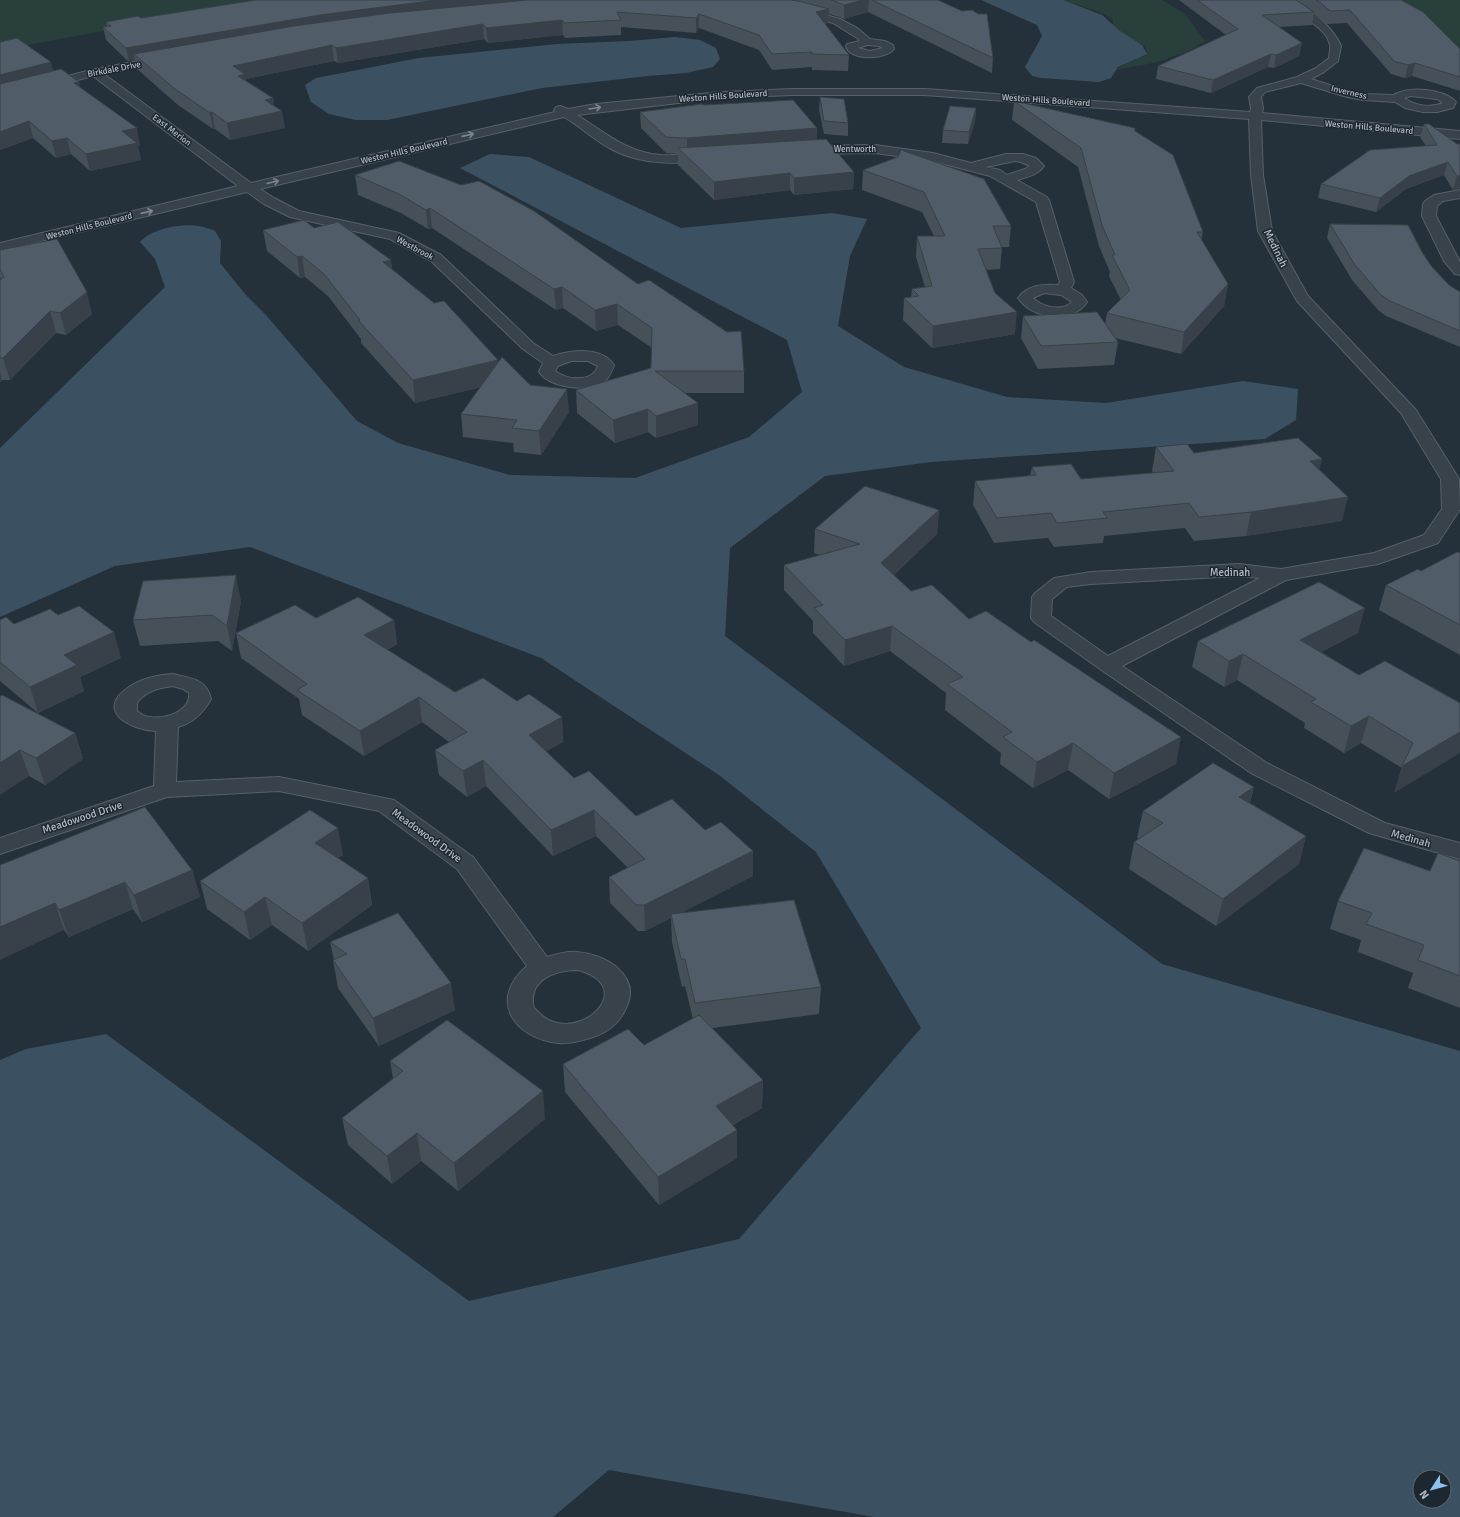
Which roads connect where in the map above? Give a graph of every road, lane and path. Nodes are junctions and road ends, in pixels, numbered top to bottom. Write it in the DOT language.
graph roads {
  1 [pos="1285,0"];
  2 [pos="786,8"];
  3 [pos="867,42"];
  4 [pos="176,57"];
  5 [pos="95,72"];
  6 [pos="1301,79"];
  7 [pos="0,97"];
  8 [pos="1398,99"];
  9 [pos="553,105"];
  10 [pos="1256,112"];
  11 [pos="567,113"];
  12 [pos="1460,125"];
  13 [pos="1460,135"];
  14 [pos="790,151"];
  15 [pos="719,157"];
  16 [pos="972,167"];
  17 [pos="236,179"];
  18 [pos="1006,179"];
  19 [pos="220,182"];
  20 [pos="248,188"];
  21 [pos="1460,194"];
  22 [pos="0,247"];
  23 [pos="1460,271"];
  24 [pos="1063,290"];
  25 [pos="552,362"];
  26 [pos="1281,575"];
  27 [pos="1107,665"];
  28 [pos="167,723"];
  29 [pos="165,790"];
  30 [pos="0,846"];
  31 [pos="1460,851"];
  32 [pos="542,968"];
  1 -- 6 [label="street"];
  2 -- 3 [label="street"];
  4 -- 5 [label="street, Birkdale Drive"];
  5 -- 7 [label="street, Birkdale Drive"];
  5 -- 17 [label="street, East Merion"];
  6 -- 8 [label="street, Inverness"];
  6 -- 10 [label="street"];
  9 -- 10 [label="street, Weston Hills Boulevard"];
  9 -- 11 [label="street"];
  9 -- 17 [label="street, Weston Hills Boulevard"];
  11 -- 10 [label="street, Weston Hills Boulevard, one-way"];
  10 -- 12 [label="street, Weston Hills Boulevard"];
  10 -- 13 [label="street, Weston Hills Boulevard"];
  10 -- 26 [label="street, Medinah"];
  11 -- 15 [label="street"];
  20 -- 11 [label="street, Weston Hills Boulevard, one-way"];
  14 -- 16 [label="street, Wentworth"];
  16 -- 18 [label="street, Wentworth"];
  16 -- 18 [label="street"];
  17 -- 19 [label="street, Weston Hills Boulevard"];
  17 -- 20 [label="street, East Merion"];
  18 -- 24 [label="street, Wentworth"];
  22 -- 20 [label="street, Weston Hills Boulevard, one-way"];
  20 -- 25 [label="street, Westbrook"];
  21 -- 23 [label="street"];
  26 -- 27 [label="street"];
  26 -- 27 [label="street, Medinah"];
  27 -- 31 [label="street, Medinah"];
  28 -- 29 [label="street"];
  29 -- 30 [label="street, Meadowood Drive"];
  29 -- 32 [label="street, Meadowood Drive"];
}
